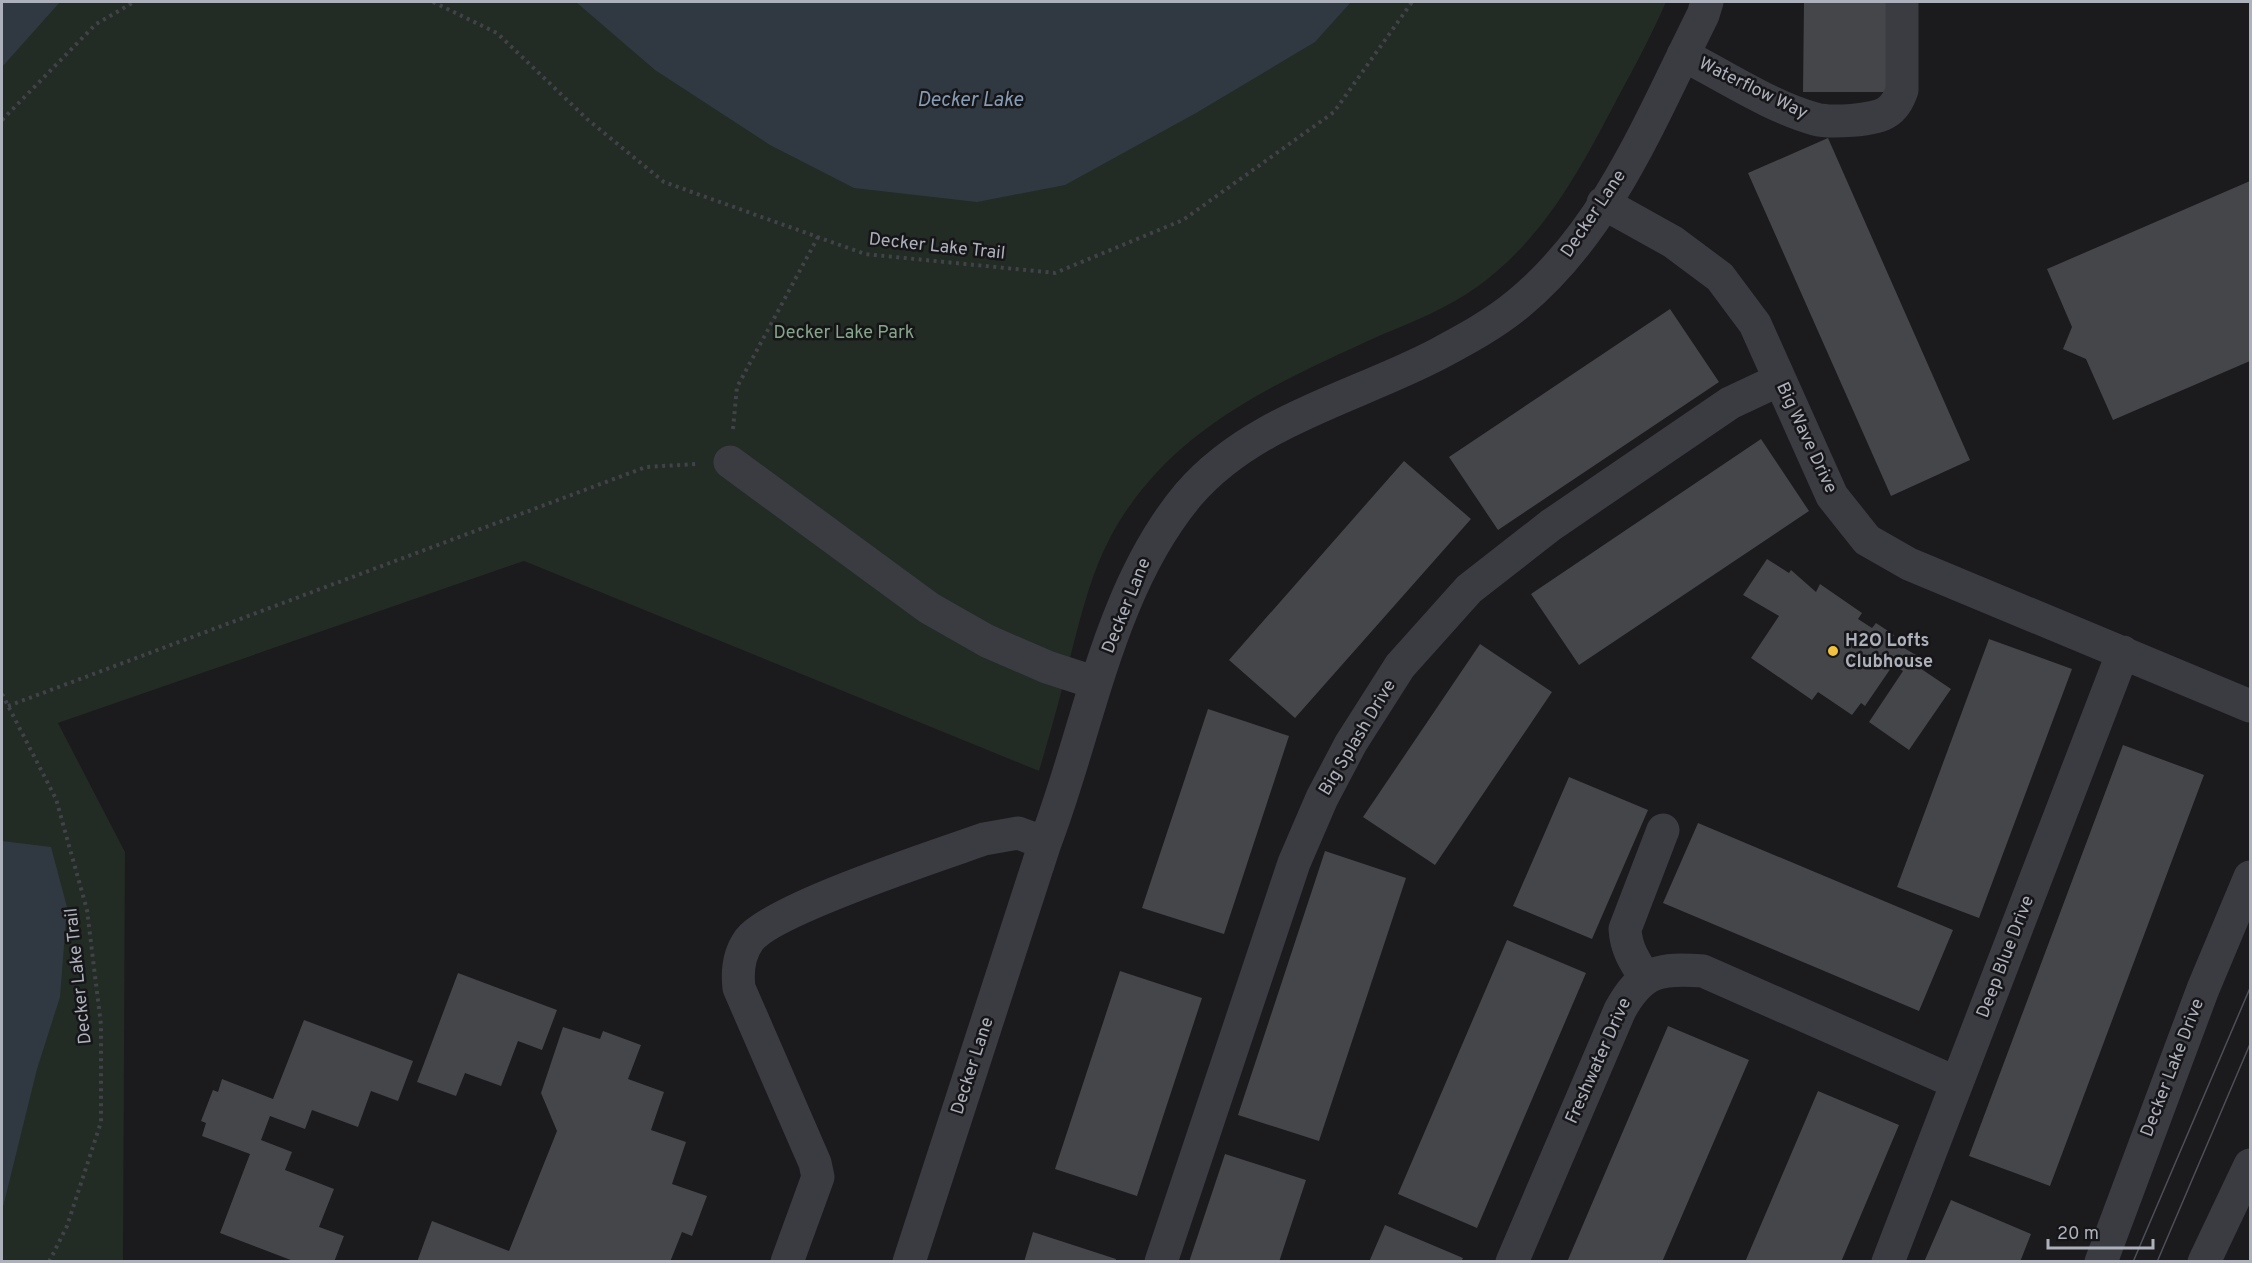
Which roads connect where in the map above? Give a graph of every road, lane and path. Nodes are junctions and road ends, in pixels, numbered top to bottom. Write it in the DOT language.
graph roads {
  1 [pos="134,2"];
  2 [pos="433,2"];
  3 [pos="1412,2"];
  4 [pos="1707,2"];
  5 [pos="1902,2"];
  6 [pos="1683,55"];
  7 [pos="2,120"];
  8 [pos="1603,203"];
  9 [pos="818,237"];
  10 [pos="1779,380"];
  11 [pos="730,462"];
  12 [pos="2123,652"];
  13 [pos="1096,683"];
  14 [pos="2,694"];
  15 [pos="8,706"];
  16 [pos="2250,706"];
  17 [pos="1663,830"];
  18 [pos="1045,843"];
  19 [pos="2250,877"];
  20 [pos="1645,977"];
  21 [pos="1957,1083"];
  22 [pos="2250,1165"];
  23 [pos="49,1262"];
  24 [pos="787,1262"];
  25 [pos="909,1262"];
  26 [pos="1161,1262"];
  27 [pos="1512,1262"];
  28 [pos="1888,1262"];
  29 [pos="2101,1262"];
  30 [pos="2204,1262"];
  1 -- 7 [label="path"];
  2 -- 9 [label="path, Decker Lake Trail"];
  3 -- 9 [label="path, Decker Lake Trail"];
  4 -- 6 [label="street, Decker Lane"];
  5 -- 6 [label="street, Waterflow Way"];
  6 -- 8 [label="street, Decker Lane"];
  8 -- 10 [label="street, Big Wave Drive"];
  8 -- 13 [label="street, Decker Lane"];
  9 -- 11 [label="path"];
  10 -- 12 [label="street, Big Wave Drive"];
  10 -- 26 [label="street, Big Splash Drive"];
  11 -- 13 [label="street"];
  11 -- 15 [label="path"];
  12 -- 16 [label="street, Big Wave Drive"];
  12 -- 21 [label="street, Deep Blue Drive"];
  13 -- 18 [label="street, Decker Lane"];
  14 -- 15 [label="path, Decker Lake Trail"];
  15 -- 23 [label="path, Decker Lake Trail"];
  17 -- 20 [label="street"];
  18 -- 24 [label="street"];
  18 -- 25 [label="street, Decker Lane"];
  19 -- 29 [label="street, Decker Lake Drive"];
  20 -- 21 [label="street"];
  20 -- 27 [label="street, Freshwater Drive"];
  21 -- 28 [label="street, Deep Blue Drive"];
  22 -- 30 [label="street"];
}
